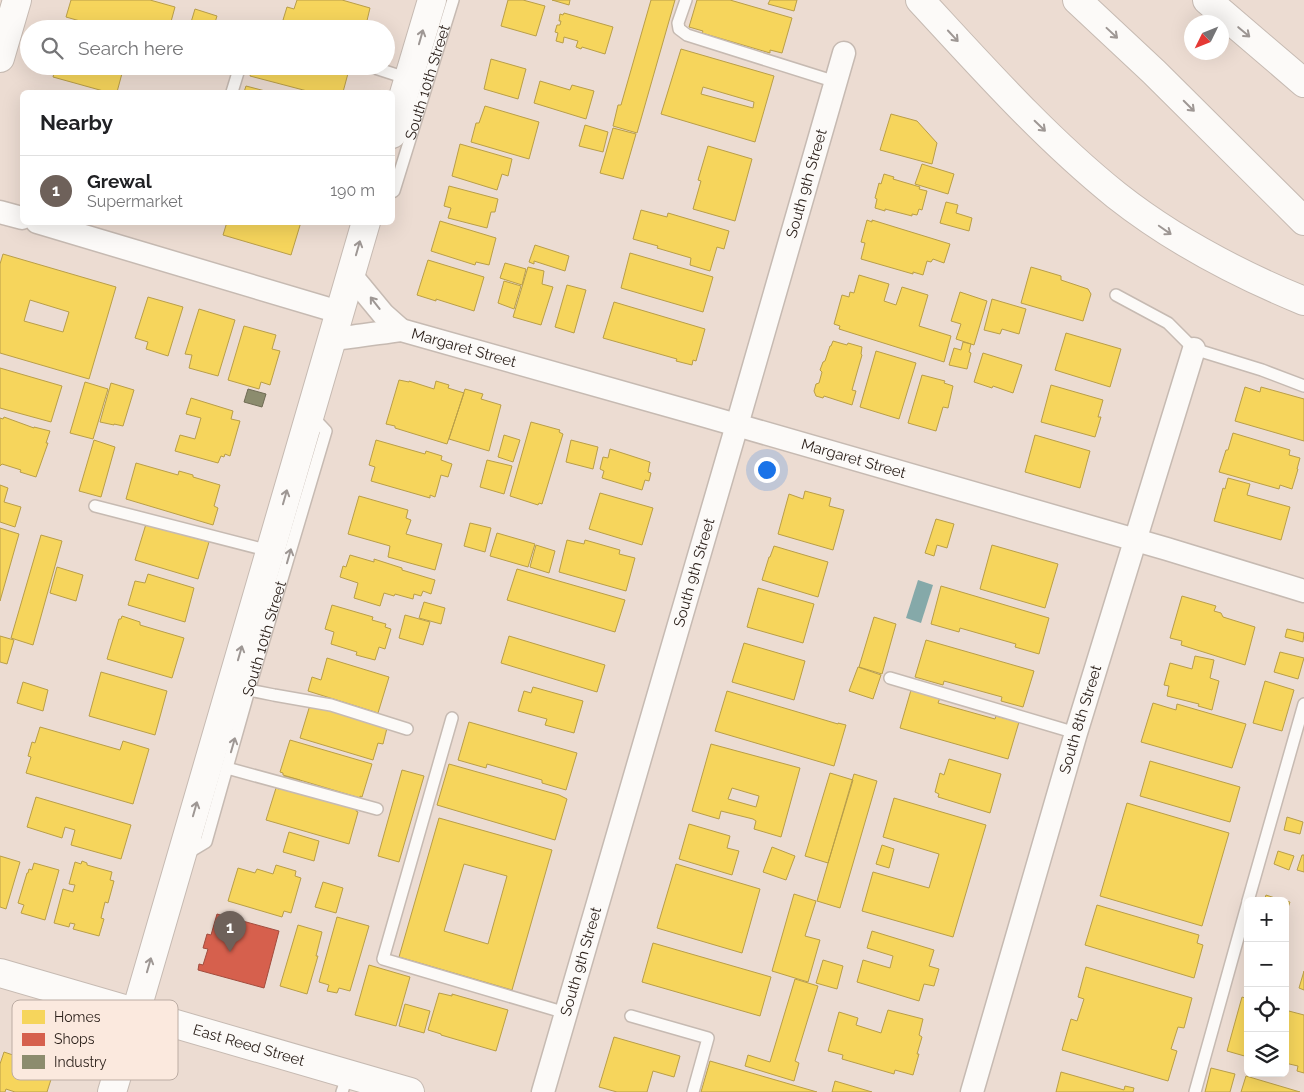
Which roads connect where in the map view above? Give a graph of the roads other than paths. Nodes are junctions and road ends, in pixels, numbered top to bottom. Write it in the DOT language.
graph roads {
  1 [pos="17,0"];
  2 [pos="432,0"];
  3 [pos="453,0"];
  4 [pos="686,0"];
  5 [pos="920,0"];
  6 [pos="1076,0"];
  7 [pos="1207,0"];
  8 [pos="844,53"];
  9 [pos="0,58"];
  10 [pos="395,74"];
  11 [pos="237,75"];
  12 [pos="409,79"];
  13 [pos="836,82"];
  14 [pos="1304,83"];
  15 [pos="233,90"];
  16 [pos="395,124"];
  17 [pos="395,188"];
  18 [pos="0,212"];
  19 [pos="20,217"];
  20 [pos="1304,221"];
  21 [pos="47,225"];
  22 [pos="365,225"];
  23 [pos="350,274"];
  24 [pos="1116,295"];
  25 [pos="1304,301"];
  26 [pos="339,312"];
  27 [pos="401,330"];
  28 [pos="332,339"];
  29 [pos="1194,349"];
  30 [pos="1304,386"];
  31 [pos="310,413"];
  32 [pos="737,425"];
  33 [pos="94,506"];
  34 [pos="1135,540"];
  35 [pos="270,551"];
  36 [pos="1304,591"];
  37 [pos="890,678"];
  38 [pos="249,690"];
  39 [pos="1304,704"];
  40 [pos="452,718"];
  41 [pos="407,729"];
  42 [pos="1076,733"];
  43 [pos="226,768"];
  44 [pos="377,809"];
  45 [pos="181,858"];
  46 [pos="1249,897"];
  47 [pos="1244,915"];
  48 [pos="0,972"];
  49 [pos="95,1000"];
  50 [pos="140,1000"];
  51 [pos="566,1013"];
  52 [pos="631,1016"];
  53 [pos="178,1026"];
  54 [pos="116,1080"];
  55 [pos="345,1083"];
  56 [pos="112,1092"];
  57 [pos="410,1092"];
  58 [pos="543,1092"];
  59 [pos="693,1092"];
  60 [pos="972,1092"];
  61 [pos="1195,1092"];
  1 -- 9 [label="main road"];
  12 -- 2 [label="main road, South 10th Street, one-way"];
  3 -- 17 [label="lane, South 10th Street"];
  4 -- 13 [label="lane"];
  5 -- 25 [label="main road, one-way"];
  6 -- 20 [label="main road, one-way"];
  7 -- 14 [label="main road, one-way"];
  8 -- 13 [label="street, South 9th Street"];
  10 -- 12 [label="lane"];
  11 -- 15 [label="lane"];
  12 -- 16 [label="main road, South 10th Street"];
  13 -- 32 [label="street, South 9th Street"];
  18 -- 19 [label="street"];
  21 -- 26 [label="street"];
  23 -- 22 [label="main road, South 10th Street, one-way"];
  23 -- 26 [label="main road, South 10th Street"];
  27 -- 23 [label="street, Margaret Street, one-way"];
  24 -- 29 [label="lane"];
  26 -- 28 [label="main road, South 10th Street"];
  27 -- 28 [label="street, Margaret Street"];
  27 -- 32 [label="street, Margaret Street"];
  28 -- 31 [label="main road, South 10th Street"];
  29 -- 30 [label="lane"];
  29 -- 34 [label="street, South 8th Street"];
  35 -- 31 [label="main road, South 10th Street, one-way"];
  38 -- 31 [label="lane, South 10th Street, one-way"];
  32 -- 34 [label="street, Margaret Street"];
  32 -- 51 [label="street, South 9th Street"];
  33 -- 35 [label="lane"];
  34 -- 36 [label="street, Margaret Street"];
  34 -- 42 [label="street, South 8th Street"];
  45 -- 35 [label="main road, South 10th Street, one-way"];
  37 -- 42 [label="lane"];
  38 -- 41 [label="lane"];
  43 -- 38 [label="lane, South 10th Street, one-way"];
  39 -- 46 [label="lane"];
  40 -- 51 [label="lane"];
  42 -- 60 [label="street, South 8th Street"];
  43 -- 44 [label="lane"];
  43 -- 45 [label="lane, South 10th Street"];
  50 -- 45 [label="main road, South 10th Street, one-way"];
  47 -- 61 [label="lane"];
  48 -- 49 [label="main road, East Reed Street"];
  51 -- 58 [label="street, South 9th Street"];
  52 -- 59 [label="lane"];
  53 -- 55 [label="main road, East Reed Street"];
  54 -- 56 [label="main road, South 10th Street"];
  55 -- 57 [label="main road, East Reed Street"];
}
